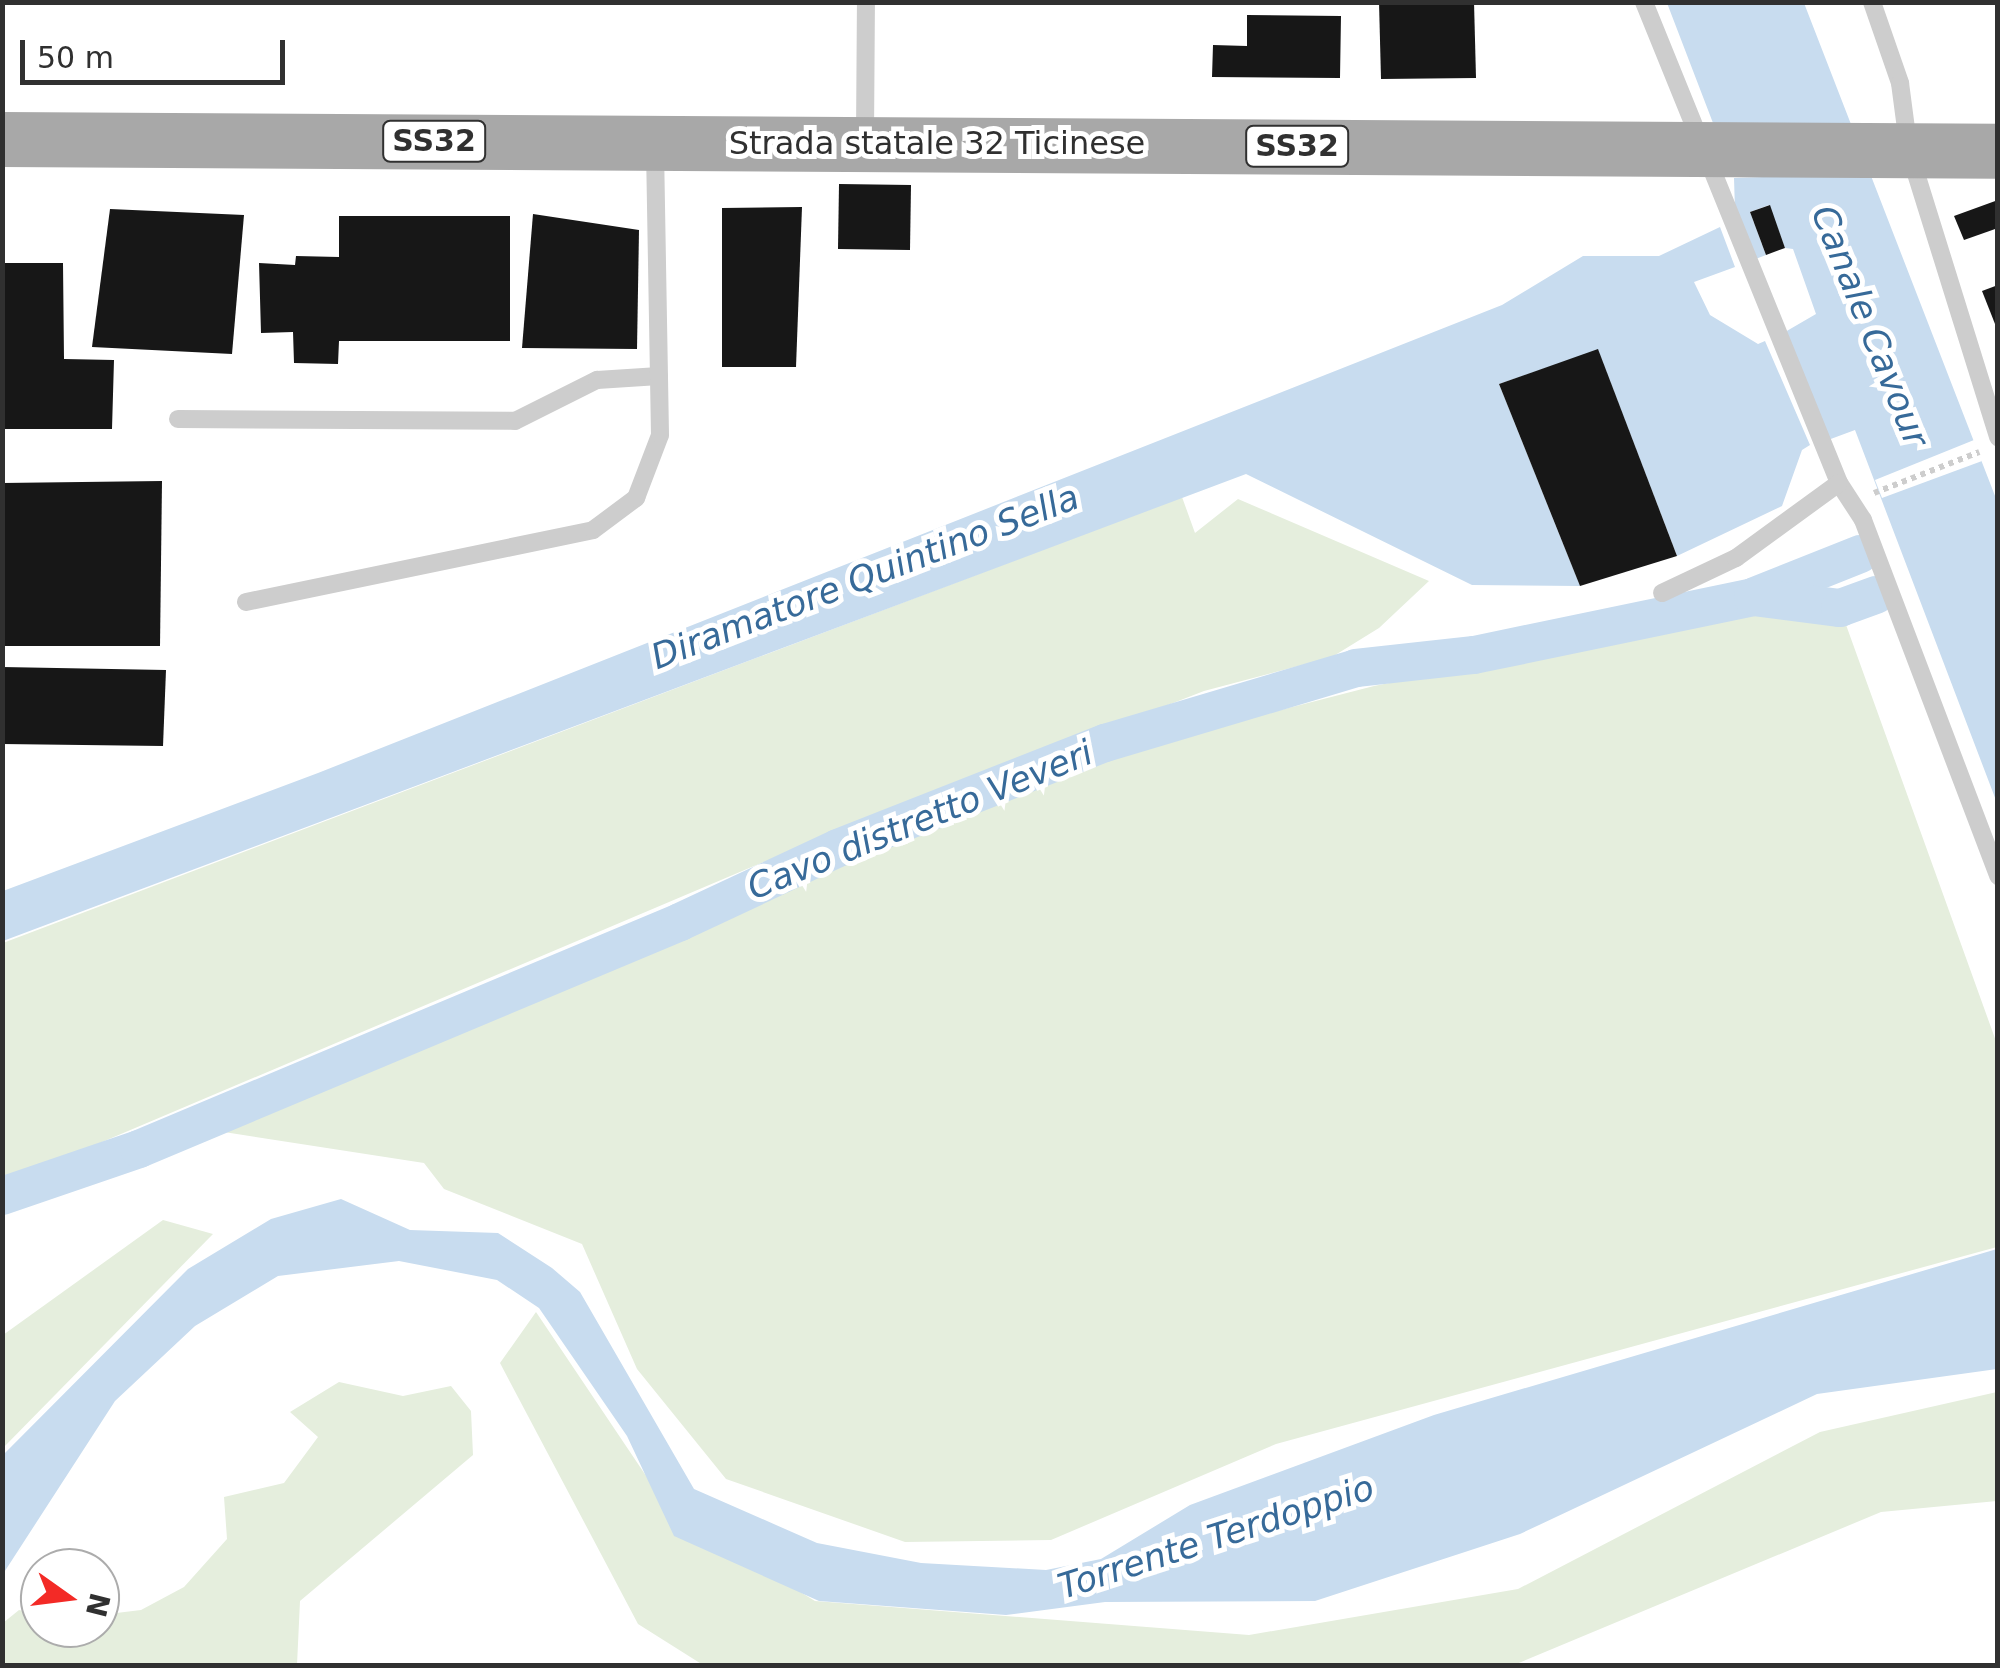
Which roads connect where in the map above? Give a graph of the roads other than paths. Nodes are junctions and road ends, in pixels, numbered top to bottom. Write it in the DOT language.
graph roads {
  1 [pos="866,2"];
  2 [pos="1644,2"];
  3 [pos="1872,2"];
  4 [pos="2,139"];
  5 [pos="656,142"];
  6 [pos="864,142"];
  7 [pos="1715,150"];
  8 [pos="1890,150"];
  9 [pos="1998,150"];
  10 [pos="658,376"];
  11 [pos="178,419"];
  12 [pos="1998,437"];
  13 [pos="1838,482"];
  14 [pos="1662,594"];
  15 [pos="246,602"];
  16 [pos="1998,876"];
  1 -- 6 [label="lane"];
  2 -- 7 [label="lane"];
  3 -- 8 [label="lane"];
  4 -- 5 [label="main road, Strada statale 32 Ticinese / SS32"];
  5 -- 6 [label="main road, Strada statale 32 Ticinese / SS32"];
  5 -- 10 [label="lane"];
  6 -- 7 [label="main road, Strada statale 32 Ticinese / SS32"];
  7 -- 8 [label="main road, Strada statale 32 Ticinese / SS32"];
  7 -- 13 [label="lane"];
  8 -- 9 [label="main road, SS32"];
  8 -- 12 [label="lane"];
  10 -- 11 [label="lane"];
  10 -- 15 [label="lane"];
  13 -- 14 [label="lane"];
  13 -- 16 [label="lane"];
}
